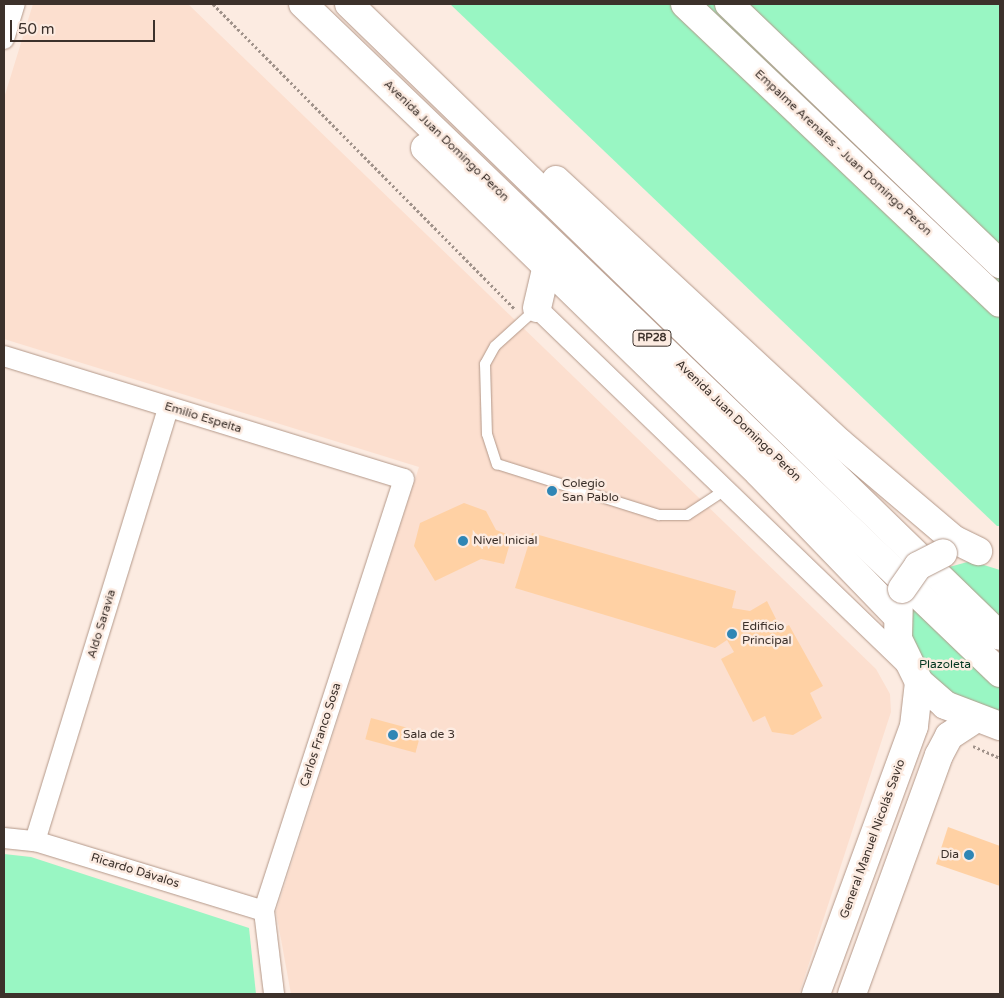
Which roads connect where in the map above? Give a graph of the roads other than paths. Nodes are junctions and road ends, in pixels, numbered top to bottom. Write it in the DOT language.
graph roads {
  1 [pos="15,4"];
  2 [pos="295,4"];
  3 [pos="303,4"];
  4 [pos="349,4"];
  5 [pos="356,4"];
  6 [pos="686,4"];
  7 [pos="729,4"];
  8 [pos="4,39"];
  9 [pos="1000,264"];
  10 [pos="547,265"];
  11 [pos="1000,303"];
  12 [pos="537,308"];
  13 [pos="4,356"];
  14 [pos="168,408"];
  15 [pos="404,479"];
  16 [pos="725,490"];
  17 [pos="989,555"];
  18 [pos="896,615"];
  19 [pos="1000,636"];
  20 [pos="1000,673"];
  21 [pos="913,674"];
  22 [pos="987,723"];
  23 [pos="4,838"];
  24 [pos="35,840"];
  25 [pos="264,912"];
  26 [pos="274,994"];
  27 [pos="816,994"];
  28 [pos="852,994"];
  1 -- 8 [label="street"];
  2 -- 10 [label="main road, RP28"];
  3 -- 20 [label="main road, Avenida Juan Domingo Perón / RP28"];
  4 -- 19 [label="main road, RP28"];
  5 -- 17 [label="main road"];
  6 -- 11 [label="main road, Empalme Arenales - Juan Domingo Perón"];
  7 -- 9 [label="main road"];
  10 -- 12 [label="main road"];
  10 -- 18 [label="main road, RP28"];
  12 -- 16 [label="street"];
  12 -- 16 [label="lane"];
  13 -- 14 [label="street, Emilio Espelta"];
  14 -- 15 [label="street, Emilio Espelta"];
  14 -- 24 [label="street, Aldo Saravia"];
  15 -- 25 [label="street, Carlos Franco Sosa"];
  16 -- 21 [label="street"];
  17 -- 18 [label="main road, bridge"];
  18 -- 21 [label="main road, General Manuel Nicolás Savio"];
  21 -- 22 [label="main road"];
  21 -- 27 [label="main road, General Manuel Nicolás Savio"];
  22 -- 28 [label="main road"];
  23 -- 24 [label="street, Ricardo Dávalos"];
  24 -- 25 [label="street, Ricardo Dávalos"];
  25 -- 26 [label="street, Carlos Franco Sosa"];
}
